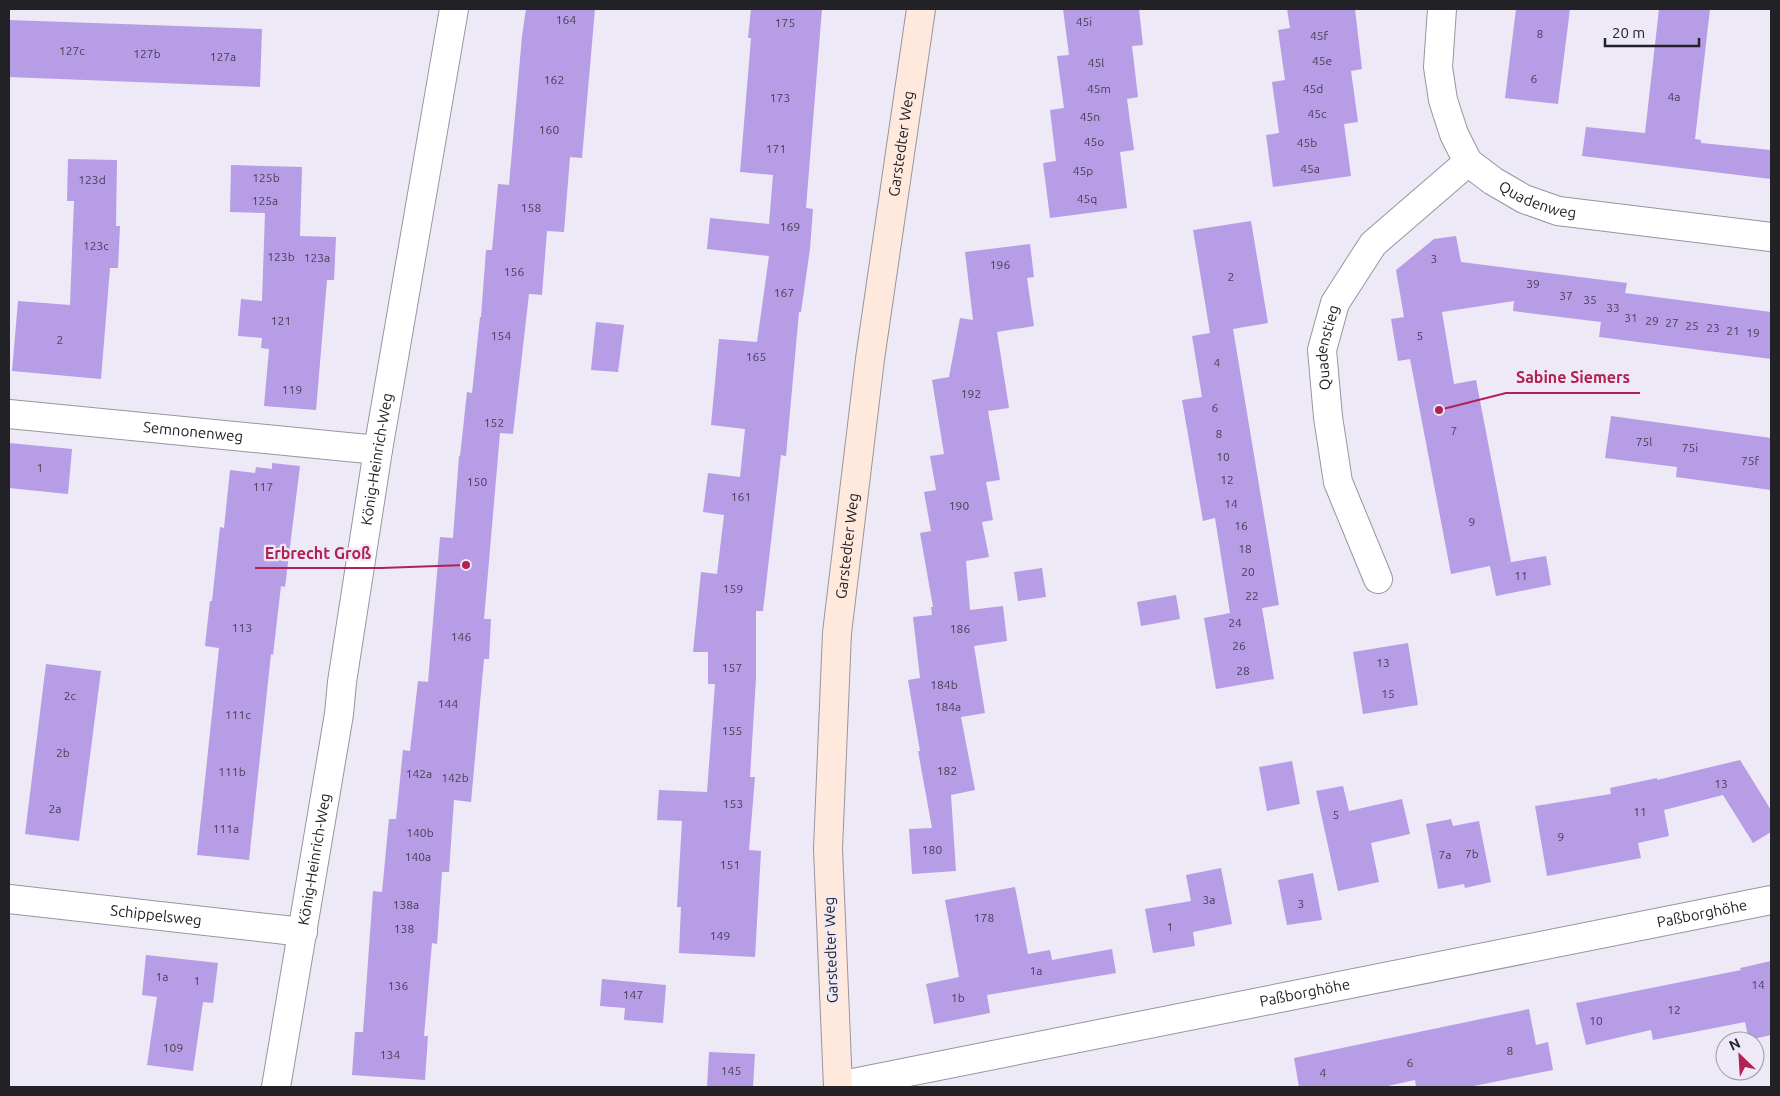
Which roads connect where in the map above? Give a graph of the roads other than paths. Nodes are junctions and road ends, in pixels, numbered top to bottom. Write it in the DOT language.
graph roads {
  1 [pos="454,9"];
  2 [pos="921,9"];
  3 [pos="1442,9"];
  4 [pos="1468,162"];
  5 [pos="1771,237"];
  6 [pos="9,414"];
  7 [pos="378,450"];
  8 [pos="1378,579"];
  9 [pos="9,899"];
  10 [pos="1771,900"];
  11 [pos="303,932"];
  12 [pos="276,1087"];
  13 [pos="838,1087"];
  1 -- 7 [label="street, König-Heinrich-Weg"];
  2 -- 13 [label="main road, Garstedter Weg"];
  3 -- 4 [label="street, Quadenweg"];
  4 -- 5 [label="street, Quadenweg"];
  4 -- 8 [label="street, Quadenstieg"];
  6 -- 7 [label="street, Semnonenweg"];
  7 -- 11 [label="street, König-Heinrich-Weg"];
  9 -- 11 [label="street, Schippelsweg"];
  10 -- 13 [label="street, Paßborghöhe"];
  11 -- 12 [label="street, König-Heinrich-Weg"];
}
